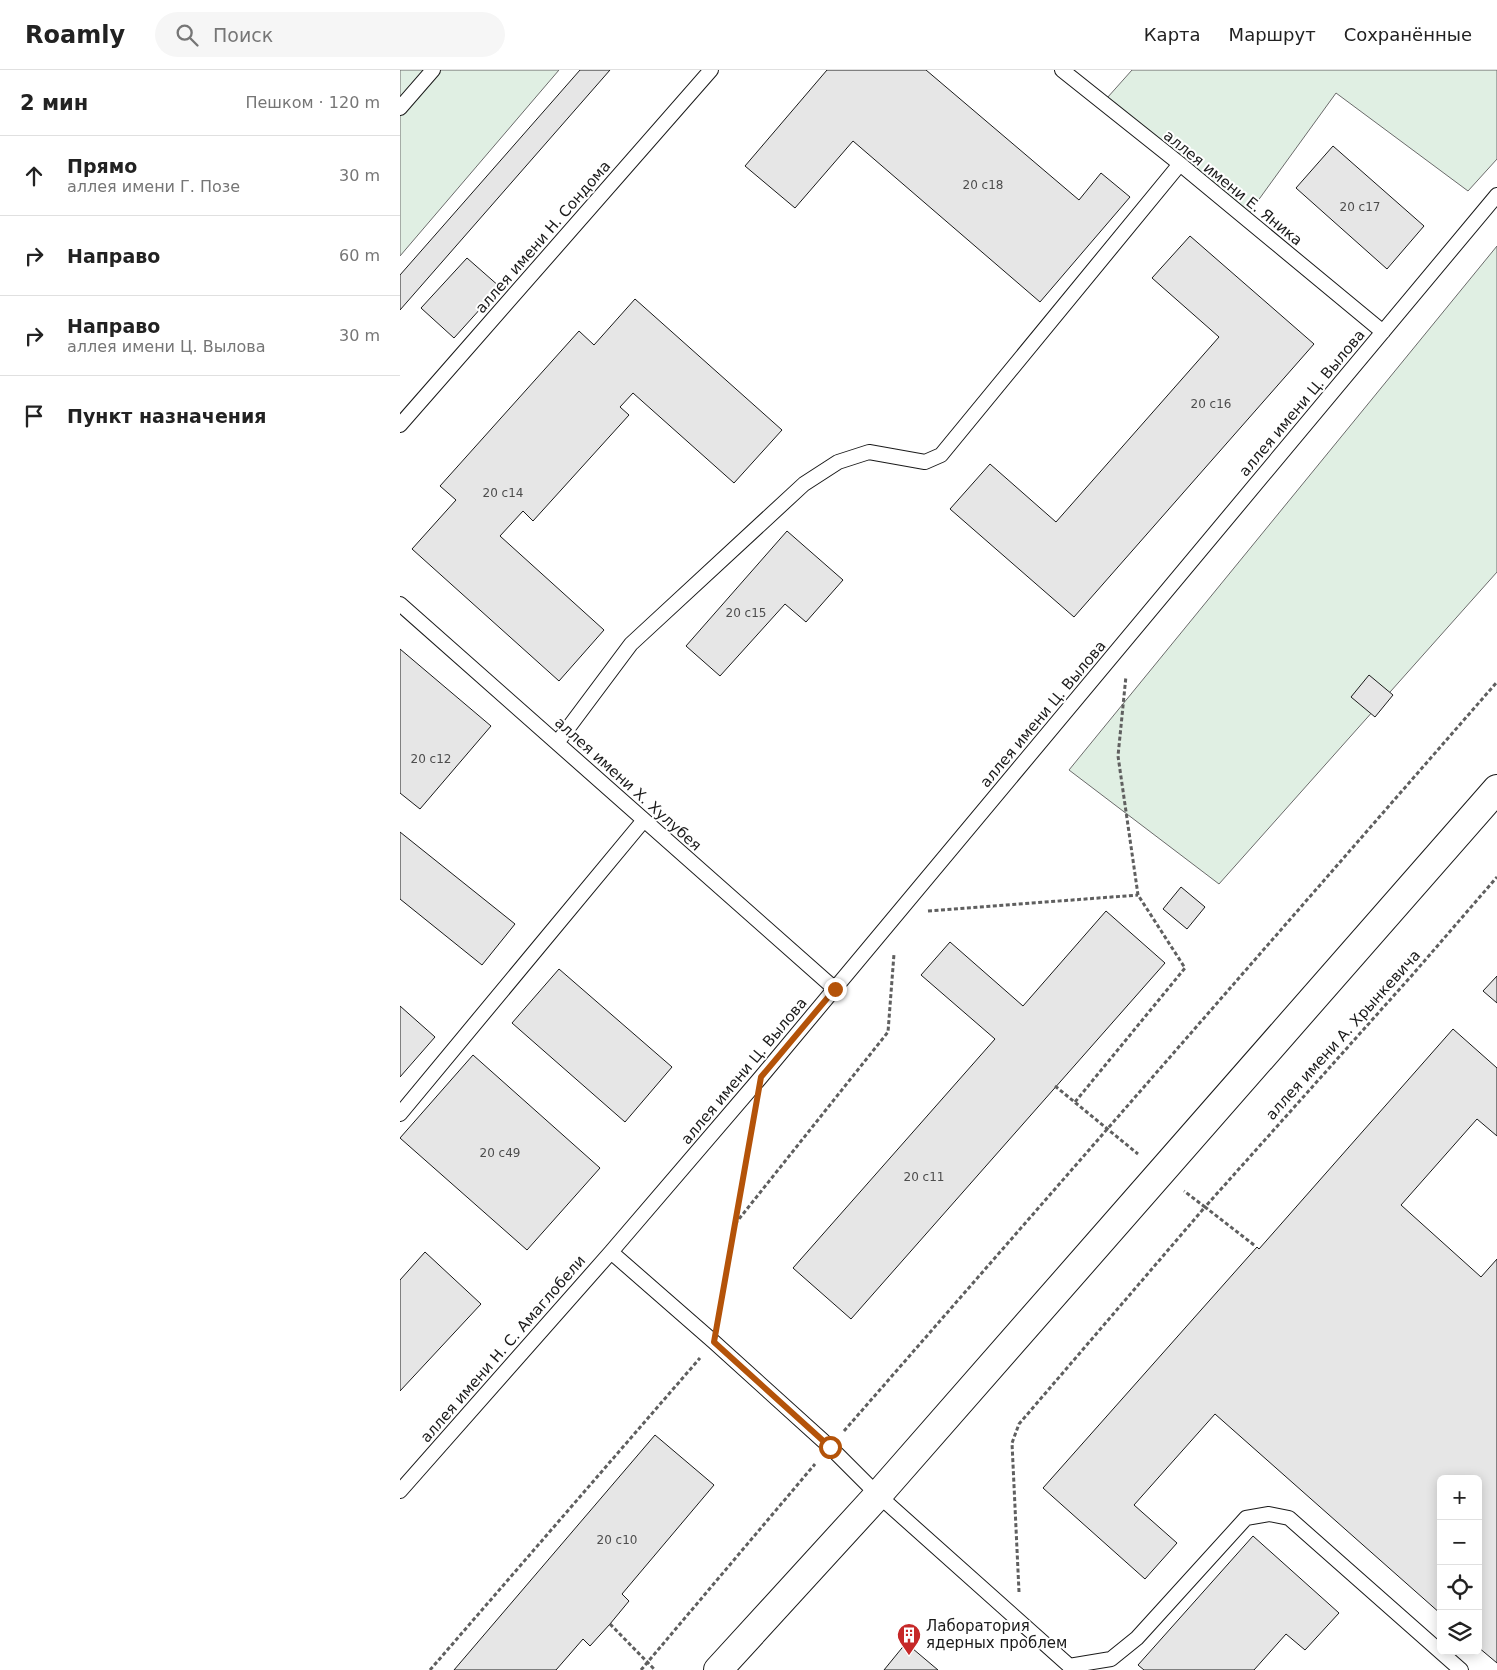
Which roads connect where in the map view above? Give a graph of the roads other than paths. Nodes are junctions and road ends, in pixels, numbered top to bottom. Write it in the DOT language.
graph roads {
  1 [pos="433,70"];
  2 [pos="711,70"];
  3 [pos="1062,70"];
  4 [pos="400,108"];
  5 [pos="1180,164"];
  6 [pos="1497,195"];
  7 [pos="1383,332"];
  8 [pos="400,424"];
  9 [pos="400,604"];
  10 [pos="557,743"];
  11 [pos="1497,789"];
  12 [pos="644,820"];
  13 [pos="835,989"];
  14 [pos="400,1114"];
  15 [pos="611,1252"];
  16 [pos="400,1491"];
  17 [pos="878,1496"];
  18 [pos="1070,1669"];
  19 [pos="718,1670"];
  20 [pos="1461,1670"];
  1 -- 4 [label="lane"];
  2 -- 8 [label="lane, аллея имени Н. Сондома"];
  3 -- 5 [label="lane, аллея имени Е. Яника"];
  5 -- 7 [label="lane, аллея имени Е. Яника"];
  5 -- 10 [label="lane"];
  6 -- 7 [label="lane, аллея имени Ц. Вылова"];
  7 -- 13 [label="lane, аллея имени Ц. Вылова"];
  9 -- 10 [label="lane, аллея имени Х. Хулубея"];
  10 -- 12 [label="lane, аллея имени Х. Хулубея"];
  11 -- 17 [label="street"];
  12 -- 13 [label="lane, аллея имени Х. Хулубея"];
  12 -- 14 [label="lane"];
  13 -- 15 [label="lane, аллея имени Ц. Вылова"];
  15 -- 16 [label="lane, аллея имени Н. С. Амаглобели"];
  15 -- 17 [label="lane"];
  17 -- 18 [label="lane"];
  17 -- 19 [label="street"];
  18 -- 20 [label="lane"];
}
